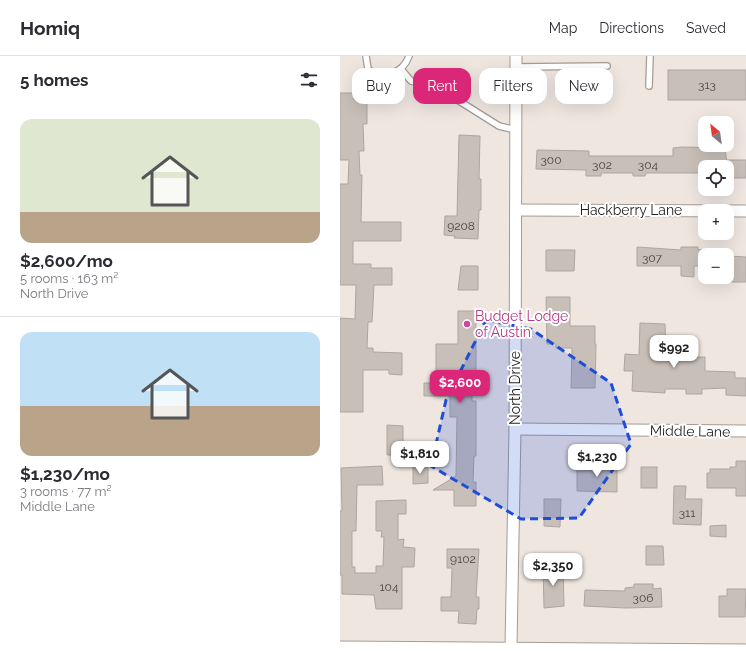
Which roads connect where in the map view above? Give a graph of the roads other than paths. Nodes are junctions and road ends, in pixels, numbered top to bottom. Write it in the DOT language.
graph roads {
  1 [pos="366,56"];
  2 [pos="409,56"];
  3 [pos="650,56"];
  4 [pos="516,61"];
  5 [pos="607,66"];
  6 [pos="368,68"];
  7 [pos="402,68"];
  8 [pos="405,74"];
  9 [pos="649,86"];
  10 [pos="516,130"];
  11 [pos="516,210"];
  12 [pos="746,211"];
  13 [pos="515,429"];
  14 [pos="746,431"];
  15 [pos="340,647"];
  16 [pos="511,647"];
  17 [pos="660,650"];
  18 [pos="746,650"];
  1 -- 6 [label="lane"];
  2 -- 7 [label="lane"];
  3 -- 9 [label="lane"];
  4 -- 5 [label="lane"];
  4 -- 10 [label="street, North Drive"];
  8 -- 10 [label="lane"];
  10 -- 11 [label="street, North Drive"];
  11 -- 12 [label="street, Hackberry Lane"];
  11 -- 13 [label="street, North Drive"];
  13 -- 14 [label="street, Middle Lane"];
  13 -- 16 [label="street, North Drive"];
  15 -- 16 [label="street"];
  16 -- 17 [label="street"];
  17 -- 18 [label="street"];
}
